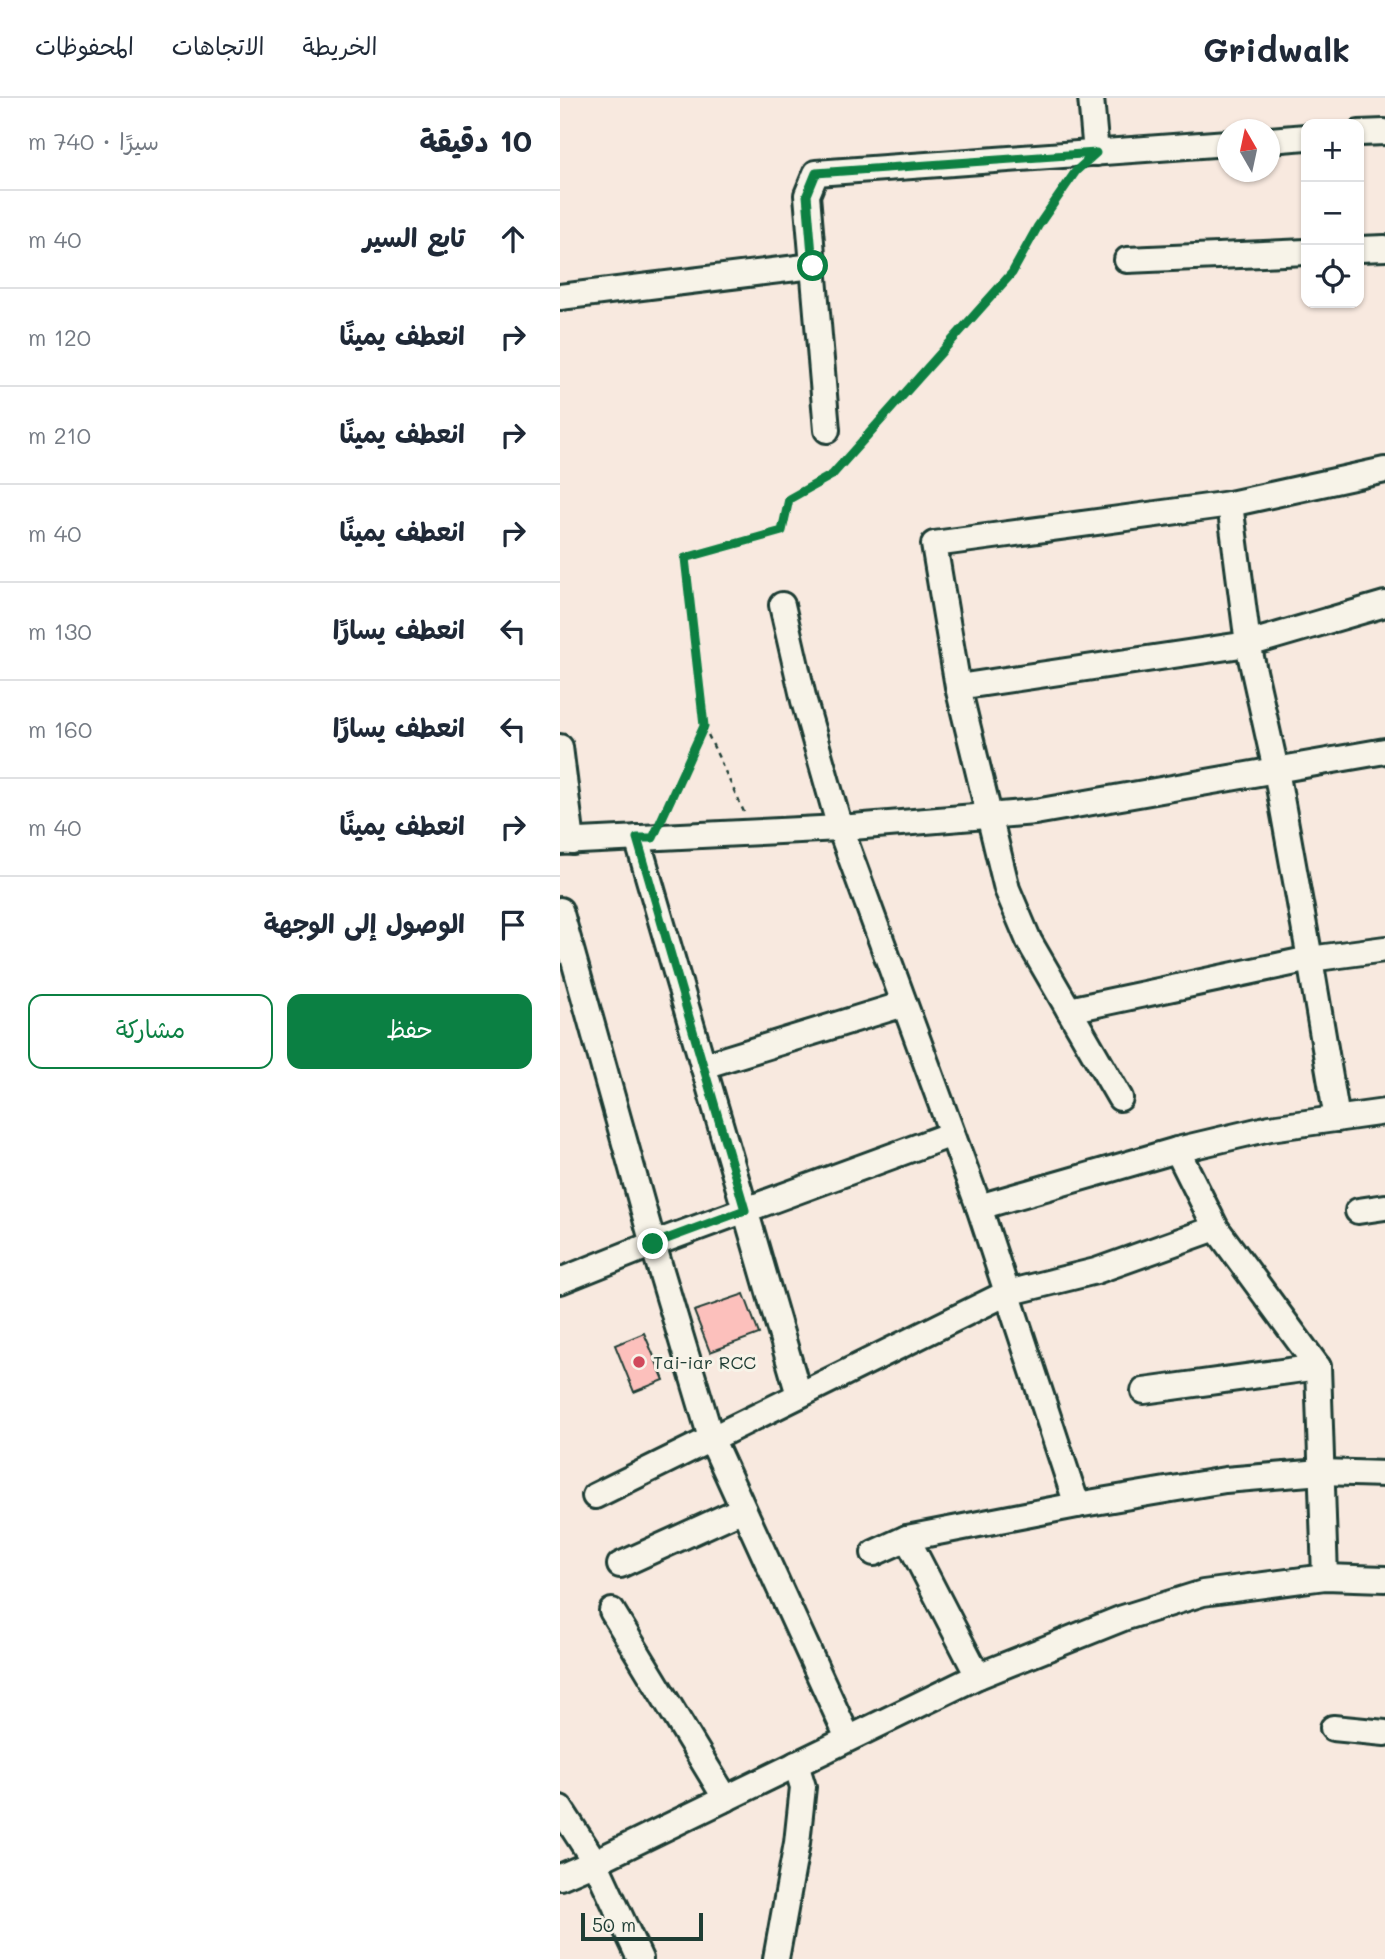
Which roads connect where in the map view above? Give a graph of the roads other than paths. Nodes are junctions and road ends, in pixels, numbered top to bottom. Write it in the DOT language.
graph roads {
  1 [pos="1091,98"];
  2 [pos="1385,132"];
  3 [pos="1364,134"];
  4 [pos="1301,137"];
  5 [pos="1280,139"];
  6 [pos="1217,144"];
  7 [pos="1096,153"];
  8 [pos="1385,248"];
  9 [pos="1364,249"];
  10 [pos="1301,252"];
  11 [pos="1128,260"];
  12 [pos="813,266"];
  13 [pos="560,297"];
  14 [pos="827,430"];
  15 [pos="1385,470"];
  16 [pos="1230,505"];
  17 [pos="1385,604"];
  18 [pos="782,606"];
  19 [pos="1248,643"];
  20 [pos="958,687"];
  21 [pos="560,747"];
  22 [pos="1385,751"];
  23 [pos="1276,770"];
  24 [pos="988,816"];
  25 [pos="840,828"];
  26 [pos="645,838"];
  27 [pos="566,842"];
  28 [pos="560,910"];
  29 [pos="1385,949"];
  30 [pos="1310,959"];
  31 [pos="904,1004"];
  32 [pos="1069,1010"];
  33 [pos="703,1066"];
  34 [pos="1120,1098"];
  35 [pos="1385,1112"];
  36 [pos="1337,1119"];
  37 [pos="952,1134"];
  38 [pos="1177,1150"];
  39 [pos="979,1207"];
  40 [pos="1385,1207"];
  41 [pos="745,1210"];
  42 [pos="1358,1211"];
  43 [pos="1216,1228"];
  44 [pos="653,1244"];
  45 [pos="560,1281"];
  46 [pos="1007,1293"];
  47 [pos="1318,1367"];
  48 [pos="1144,1391"];
  49 [pos="799,1395"];
  50 [pos="711,1438"];
  51 [pos="1321,1472"];
  52 [pos="1385,1474"];
  53 [pos="595,1496"];
  54 [pos="1077,1505"];
  55 [pos="743,1509"];
  56 [pos="907,1538"];
  57 [pos="874,1553"];
  58 [pos="620,1566"];
  59 [pos="1325,1577"];
  60 [pos="1385,1579"];
  61 [pos="612,1611"];
  62 [pos="978,1676"];
  63 [pos="1333,1728"];
  64 [pos="1385,1733"];
  65 [pos="848,1738"];
  66 [pos="796,1764"];
  67 [pos="726,1799"];
  68 [pos="560,1808"];
  69 [pos="595,1862"];
  70 [pos="560,1877"];
  71 [pos="640,1959"];
  72 [pos="776,1959"];
  1 -- 7 [label="street"];
  2 -- 3 [label="street"];
  4 -- 5 [label="street"];
  6 -- 7 [label="street"];
  7 -- 12 [label="street"];
  8 -- 9 [label="street"];
  10 -- 11 [label="street"];
  12 -- 13 [label="street"];
  12 -- 14 [label="street"];
  15 -- 16 [label="street"];
  16 -- 19 [label="street"];
  16 -- 20 [label="street"];
  17 -- 19 [label="street"];
  18 -- 25 [label="street"];
  19 -- 20 [label="street"];
  19 -- 23 [label="street"];
  20 -- 24 [label="street"];
  21 -- 27 [label="street"];
  22 -- 23 [label="street"];
  23 -- 24 [label="street"];
  23 -- 30 [label="street"];
  24 -- 25 [label="street"];
  24 -- 32 [label="street"];
  25 -- 26 [label="street"];
  25 -- 31 [label="street"];
  26 -- 27 [label="street"];
  26 -- 33 [label="street"];
  28 -- 44 [label="street"];
  29 -- 30 [label="street"];
  30 -- 32 [label="street"];
  30 -- 36 [label="street"];
  31 -- 33 [label="street"];
  31 -- 37 [label="street"];
  32 -- 34 [label="street"];
  33 -- 41 [label="street"];
  35 -- 36 [label="street"];
  36 -- 38 [label="street"];
  37 -- 39 [label="street"];
  37 -- 41 [label="street"];
  38 -- 39 [label="street"];
  38 -- 43 [label="street"];
  39 -- 46 [label="street"];
  40 -- 42 [label="street"];
  41 -- 44 [label="street"];
  41 -- 49 [label="street"];
  43 -- 46 [label="street"];
  43 -- 47 [label="street"];
  44 -- 45 [label="street"];
  44 -- 50 [label="street"];
  46 -- 49 [label="street"];
  46 -- 54 [label="street"];
  47 -- 48 [label="street"];
  47 -- 51 [label="street"];
  49 -- 50 [label="street"];
  50 -- 53 [label="street"];
  50 -- 55 [label="street"];
  51 -- 52 [label="street"];
  51 -- 54 [label="street"];
  51 -- 59 [label="street"];
  54 -- 56 [label="street"];
  55 -- 58 [label="street"];
  55 -- 65 [label="street"];
  56 -- 57 [label="street"];
  56 -- 62 [label="street"];
  59 -- 60 [label="street"];
  59 -- 62 [label="street"];
  61 -- 67 [label="street"];
  62 -- 65 [label="street"];
  63 -- 64 [label="street"];
  65 -- 66 [label="street"];
  66 -- 67 [label="street"];
  66 -- 72 [label="street"];
  67 -- 69 [label="street"];
  68 -- 69 [label="street"];
  69 -- 70 [label="street"];
  69 -- 71 [label="street"];
}
